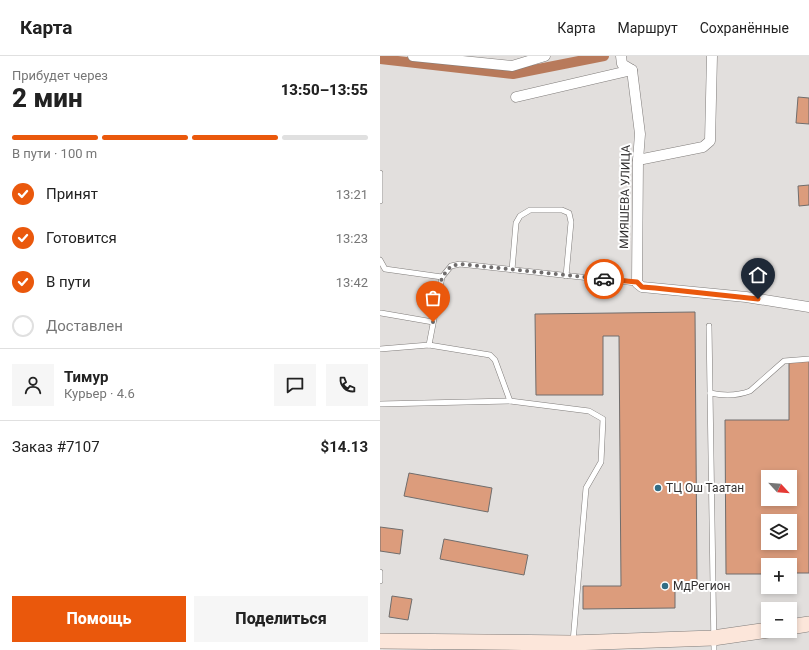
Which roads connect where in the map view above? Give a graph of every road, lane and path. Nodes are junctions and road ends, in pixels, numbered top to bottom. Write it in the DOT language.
graph roads {
  1 [pos="413,56"];
  2 [pos="545,56"];
  3 [pos="712,56"];
  4 [pos="622,60"];
  5 [pos="632,70"];
  6 [pos="516,98"];
  7 [pos="638,160"];
  8 [pos="380,173"];
  9 [pos="380,201"];
  10 [pos="381,263"];
  11 [pos="512,270"];
  12 [pos="566,276"];
  13 [pos="442,277"];
  14 [pos="637,282"];
  15 [pos="809,307"];
  16 [pos="381,313"];
  17 [pos="433,322"];
  18 [pos="709,326"];
  19 [pos="429,345"];
  20 [pos="380,349"];
  21 [pos="809,359"];
  22 [pos="710,393"];
  23 [pos="510,401"];
  24 [pos="380,404"];
  25 [pos="380,572"];
  26 [pos="380,581"];
  27 [pos="809,624"];
  28 [pos="797,626"];
  29 [pos="761,632"];
  30 [pos="573,643"];
  31 [pos="389,644"];
  32 [pos="713,644"];
  1 -- 2 [label="street"];
  3 -- 7 [label="street"];
  4 -- 5 [label="street"];
  5 -- 6 [label="street"];
  5 -- 7 [label="street, МИЯШЕВА УЛИЦА"];
  7 -- 14 [label="street, МИЯШЕВА УЛИЦА"];
  8 -- 9 [label="lane"];
  10 -- 13 [label="lane"];
  11 -- 12 [label="lane"];
  11 -- 12 [label="lane"];
  11 -- 13 [label="lane"];
  12 -- 14 [label="lane"];
  13 -- 17 [label="lane"];
  14 -- 15 [label="street"];
  16 -- 17 [label="lane"];
  17 -- 19 [label="lane"];
  18 -- 22 [label="lane"];
  19 -- 20 [label="lane"];
  19 -- 23 [label="lane"];
  21 -- 22 [label="lane"];
  22 -- 32 [label="lane"];
  23 -- 24 [label="lane"];
  23 -- 30 [label="lane"];
  25 -- 26 [label="lane"];
  27 -- 28 [label="main road"];
  29 -- 32 [label="main road"];
  30 -- 31 [label="main road"];
  30 -- 32 [label="main road"];
}
